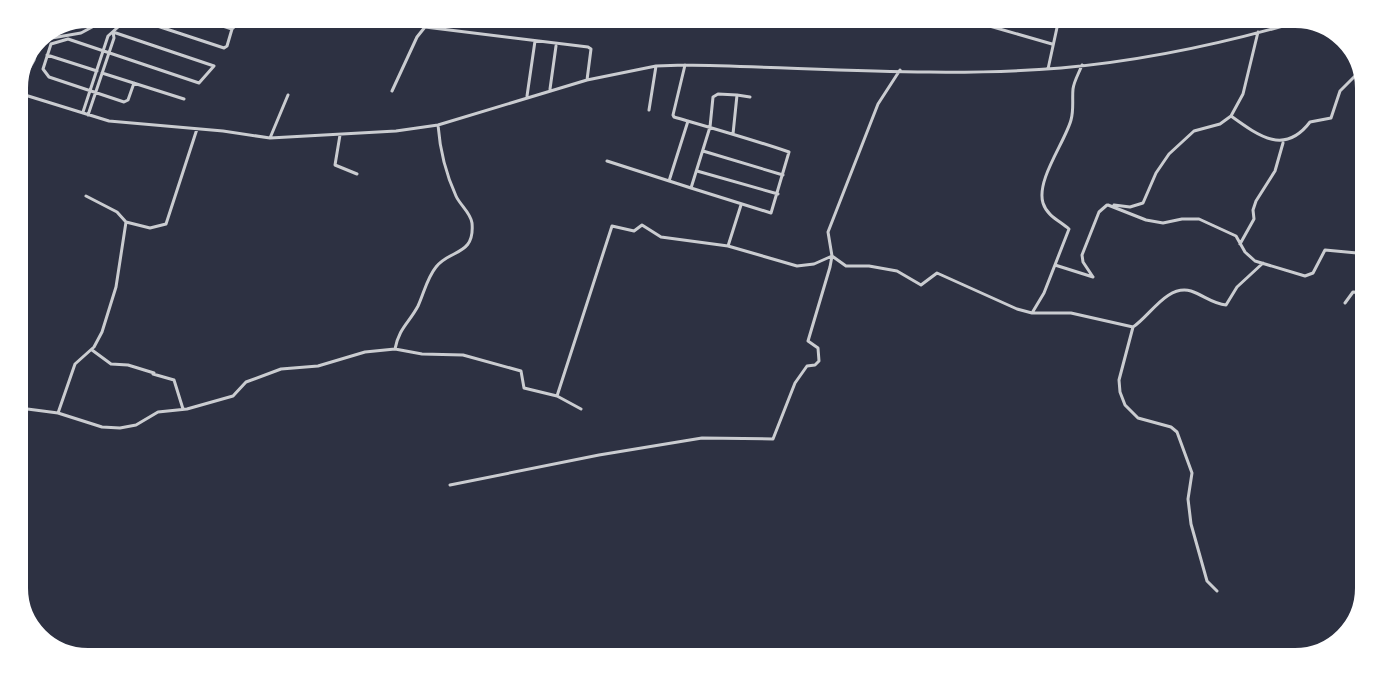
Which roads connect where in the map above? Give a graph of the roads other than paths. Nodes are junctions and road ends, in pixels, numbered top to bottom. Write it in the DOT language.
graph roads {
  1 [pos="990,26"];
  2 [pos="1057,26"];
  3 [pos="1283,26"];
  4 [pos="92,27"];
  5 [pos="119,27"];
  6 [pos="160,27"];
  7 [pos="226,27"];
  8 [pos="234,27"];
  9 [pos="425,27"];
  10 [pos="232,29"];
  11 [pos="113,32"];
  12 [pos="1258,32"];
  13 [pos="55,36"];
  14 [pos="535,41"];
  15 [pos="557,44"];
  16 [pos="1052,44"];
  17 [pos="103,51"];
  18 [pos="109,53"];
  19 [pos="47,55"];
  20 [pos="685,65"];
  21 [pos="1082,65"];
  22 [pos="656,66"];
  23 [pos="1048,69"];
  24 [pos="900,70"];
  25 [pos="97,71"];
  26 [pos="102,73"];
  27 [pos="1356,76"];
  28 [pos="587,80"];
  29 [pos="134,83"];
  30 [pos="550,89"];
  31 [pos="90,90"];
  32 [pos="392,91"];
  33 [pos="96,92"];
  34 [pos="26,95"];
  35 [pos="288,95"];
  36 [pos="737,95"];
  37 [pos="527,96"];
  38 [pos="750,97"];
  39 [pos="184,99"];
  40 [pos="649,110"];
  41 [pos="85,114"];
  42 [pos="1231,116"];
  43 [pos="688,121"];
  44 [pos="438,125"];
  45 [pos="710,127"];
  46 [pos="197,129"];
  47 [pos="733,134"];
  48 [pos="340,135"];
  49 [pos="270,138"];
  50 [pos="1283,142"];
  51 [pos="702,150"];
  52 [pos="607,161"];
  53 [pos="697,171"];
  54 [pos="357,174"];
  55 [pos="783,175"];
  56 [pos="669,181"];
  57 [pos="691,188"];
  58 [pos="778,194"];
  59 [pos="86,196"];
  60 [pos="741,205"];
  61 [pos="1108,205"];
  62 [pos="126,222"];
  63 [pos="1240,244"];
  64 [pos="728,246"];
  65 [pos="1357,253"];
  66 [pos="832,256"];
  67 [pos="1263,263"];
  68 [pos="1054,265"];
  69 [pos="1357,292"];
  70 [pos="1345,303"];
  71 [pos="1032,313"];
  72 [pos="1133,327"];
  73 [pos="395,349"];
  74 [pos="92,350"];
  75 [pos="557,396"];
  76 [pos="26,409"];
  77 [pos="581,409"];
  78 [pos="183,410"];
  79 [pos="58,413"];
  80 [pos="450,485"];
  81 [pos="1217,591"];
  1 -- 16 [label="street"];
  2 -- 16 [label="street"];
  3 -- 12 [label="street"];
  4 -- 13 [label="street"];
  5 -- 11 [label="street"];
  6 -- 10 [label="street"];
  7 -- 10 [label="street"];
  8 -- 10 [label="street"];
  9 -- 14 [label="street"];
  9 -- 32 [label="street"];
  11 -- 17 [label="street"];
  11 -- 18 [label="street"];
  11 -- 18 [label="street"];
  12 -- 21 [label="street"];
  12 -- 42 [label="street"];
  14 -- 15 [label="street"];
  14 -- 37 [label="street"];
  15 -- 28 [label="street"];
  15 -- 30 [label="street"];
  16 -- 23 [label="street"];
  17 -- 18 [label="street"];
  17 -- 19 [label="street"];
  17 -- 25 [label="street"];
  18 -- 26 [label="street"];
  19 -- 25 [label="street"];
  19 -- 31 [label="street"];
  20 -- 22 [label="street"];
  20 -- 24 [label="street"];
  20 -- 43 [label="street"];
  21 -- 23 [label="street"];
  21 -- 68 [label="street"];
  22 -- 28 [label="street"];
  22 -- 40 [label="street"];
  23 -- 24 [label="street"];
  24 -- 66 [label="street"];
  25 -- 31 [label="street"];
  26 -- 29 [label="street"];
  26 -- 33 [label="street"];
  27 -- 50 [label="street"];
  28 -- 30 [label="street"];
  29 -- 33 [label="street"];
  29 -- 39 [label="street"];
  30 -- 37 [label="street"];
  31 -- 33 [label="street"];
  31 -- 41 [label="street"];
  33 -- 41 [label="street"];
  34 -- 41 [label="street"];
  35 -- 49 [label="street"];
  36 -- 38 [label="street"];
  36 -- 45 [label="street"];
  36 -- 47 [label="street"];
  37 -- 44 [label="street"];
  41 -- 46 [label="street"];
  42 -- 50 [label="street"];
  42 -- 61 [label="street"];
  43 -- 45 [label="street"];
  43 -- 56 [label="street"];
  44 -- 48 [label="street"];
  44 -- 73 [label="street"];
  45 -- 47 [label="street"];
  45 -- 51 [label="street"];
  46 -- 49 [label="street"];
  46 -- 62 [label="street"];
  47 -- 55 [label="street"];
  48 -- 49 [label="street"];
  48 -- 54 [label="street"];
  50 -- 63 [label="street"];
  51 -- 53 [label="street"];
  51 -- 55 [label="street"];
  52 -- 56 [label="street"];
  53 -- 57 [label="street"];
  53 -- 58 [label="street"];
  55 -- 58 [label="street"];
  56 -- 57 [label="street"];
  57 -- 60 [label="street"];
  58 -- 60 [label="street"];
  59 -- 62 [label="street"];
  60 -- 64 [label="street"];
  61 -- 63 [label="street"];
  61 -- 68 [label="street"];
  62 -- 74 [label="street"];
  63 -- 67 [label="street"];
  64 -- 66 [label="street"];
  64 -- 75 [label="street"];
  65 -- 67 [label="street"];
  66 -- 71 [label="street"];
  66 -- 80 [label="street"];
  67 -- 72 [label="street"];
  68 -- 71 [label="street"];
  69 -- 70 [label="street"];
  71 -- 72 [label="street"];
  72 -- 81 [label="street"];
  73 -- 75 [label="street"];
  73 -- 78 [label="street"];
  74 -- 78 [label="street"];
  74 -- 79 [label="street"];
  75 -- 77 [label="street"];
  76 -- 79 [label="street"];
  78 -- 79 [label="street"];
}
